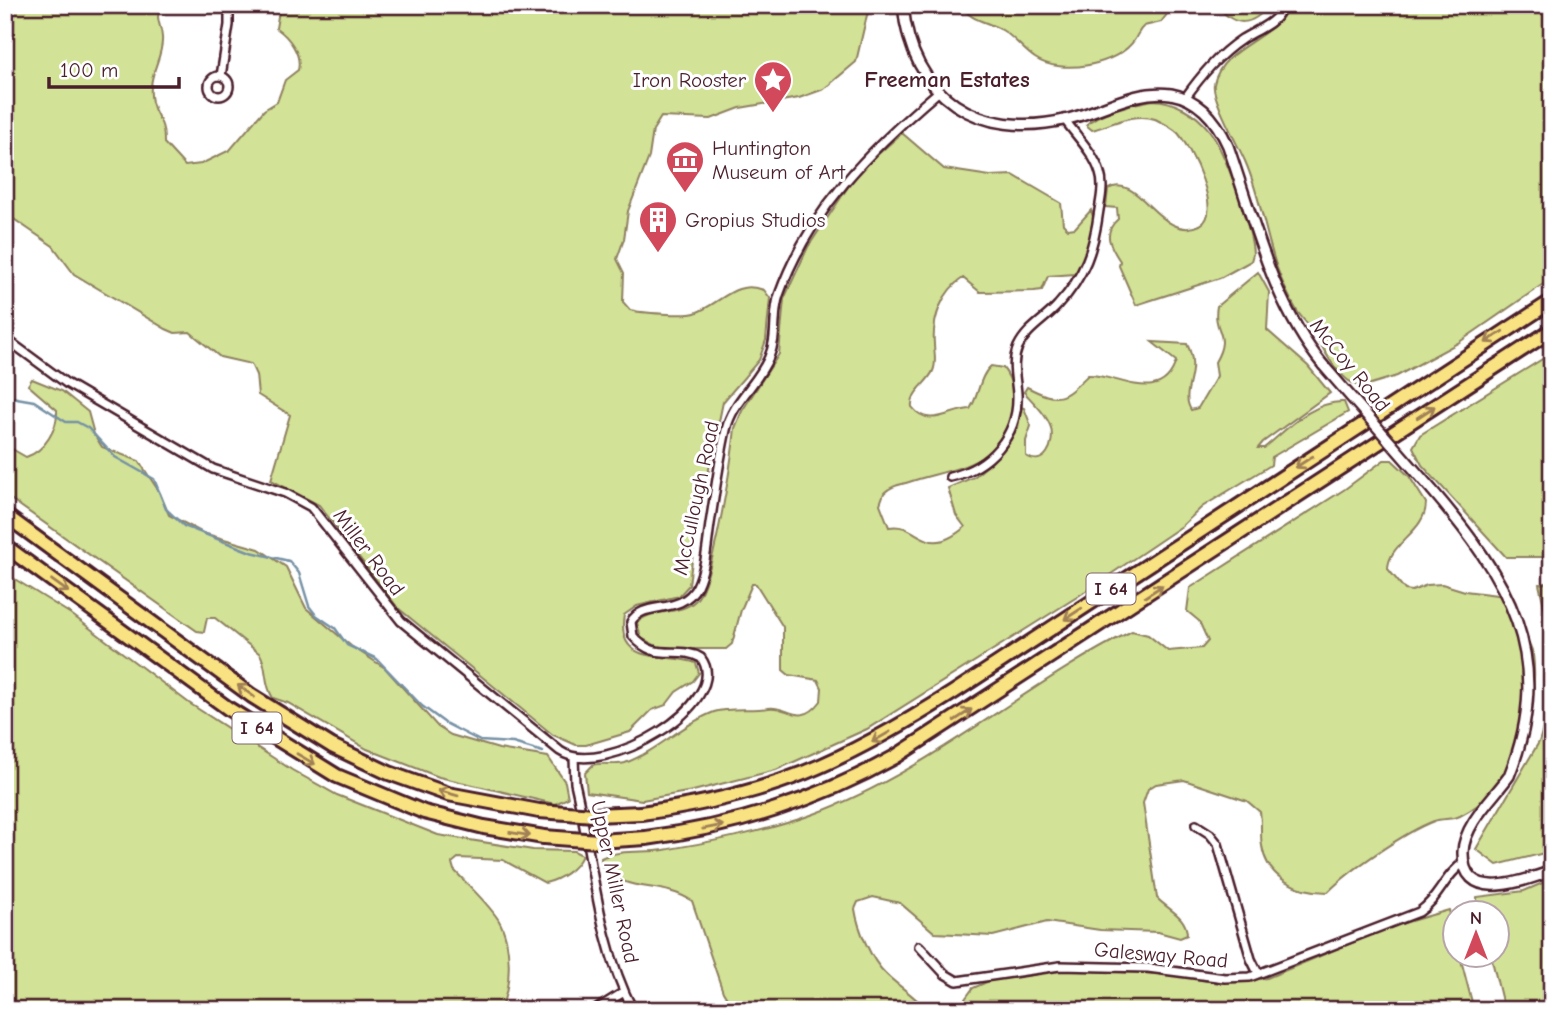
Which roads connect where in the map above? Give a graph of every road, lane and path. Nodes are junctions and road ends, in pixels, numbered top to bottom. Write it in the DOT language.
graph roads {
  1 [pos="229,5"];
  2 [pos="903,5"];
  3 [pos="1282,5"];
  4 [pos="221,76"];
  5 [pos="938,92"];
  6 [pos="1185,98"];
  7 [pos="1065,120"];
  8 [pos="1552,301"];
  9 [pos="1552,330"];
  10 [pos="5,338"];
  11 [pos="950,478"];
  12 [pos="5,515"];
  13 [pos="5,546"];
  14 [pos="1514,587"];
  15 [pos="1535,722"];
  16 [pos="574,758"];
  17 [pos="1196,825"];
  18 [pos="1465,862"];
  19 [pos="1552,871"];
  20 [pos="919,946"];
  21 [pos="1258,973"];
  22 [pos="624,992"];
  23 [pos="595,1010"];
  24 [pos="633,1010"];
  1 -- 4 [label="street"];
  2 -- 5 [label="street"];
  3 -- 6 [label="street"];
  5 -- 7 [label="street"];
  5 -- 16 [label="street, McCullough Road"];
  6 -- 7 [label="street"];
  6 -- 14 [label="street, McCoy Road, bridge"];
  7 -- 11 [label="street"];
  8 -- 12 [label="highway, I 64, one-way, bridge"];
  13 -- 9 [label="highway, I 64, one-way, bridge"];
  10 -- 16 [label="street, Miller Road"];
  15 -- 18 [label="street"];
  16 -- 22 [label="street, Upper Miller Road"];
  17 -- 21 [label="street"];
  18 -- 19 [label="street"];
  18 -- 21 [label="street, Galesway Road"];
  20 -- 21 [label="street, Galesway Road"];
  22 -- 23 [label="street"];
  22 -- 24 [label="street, Upper Miller Road"];
}
